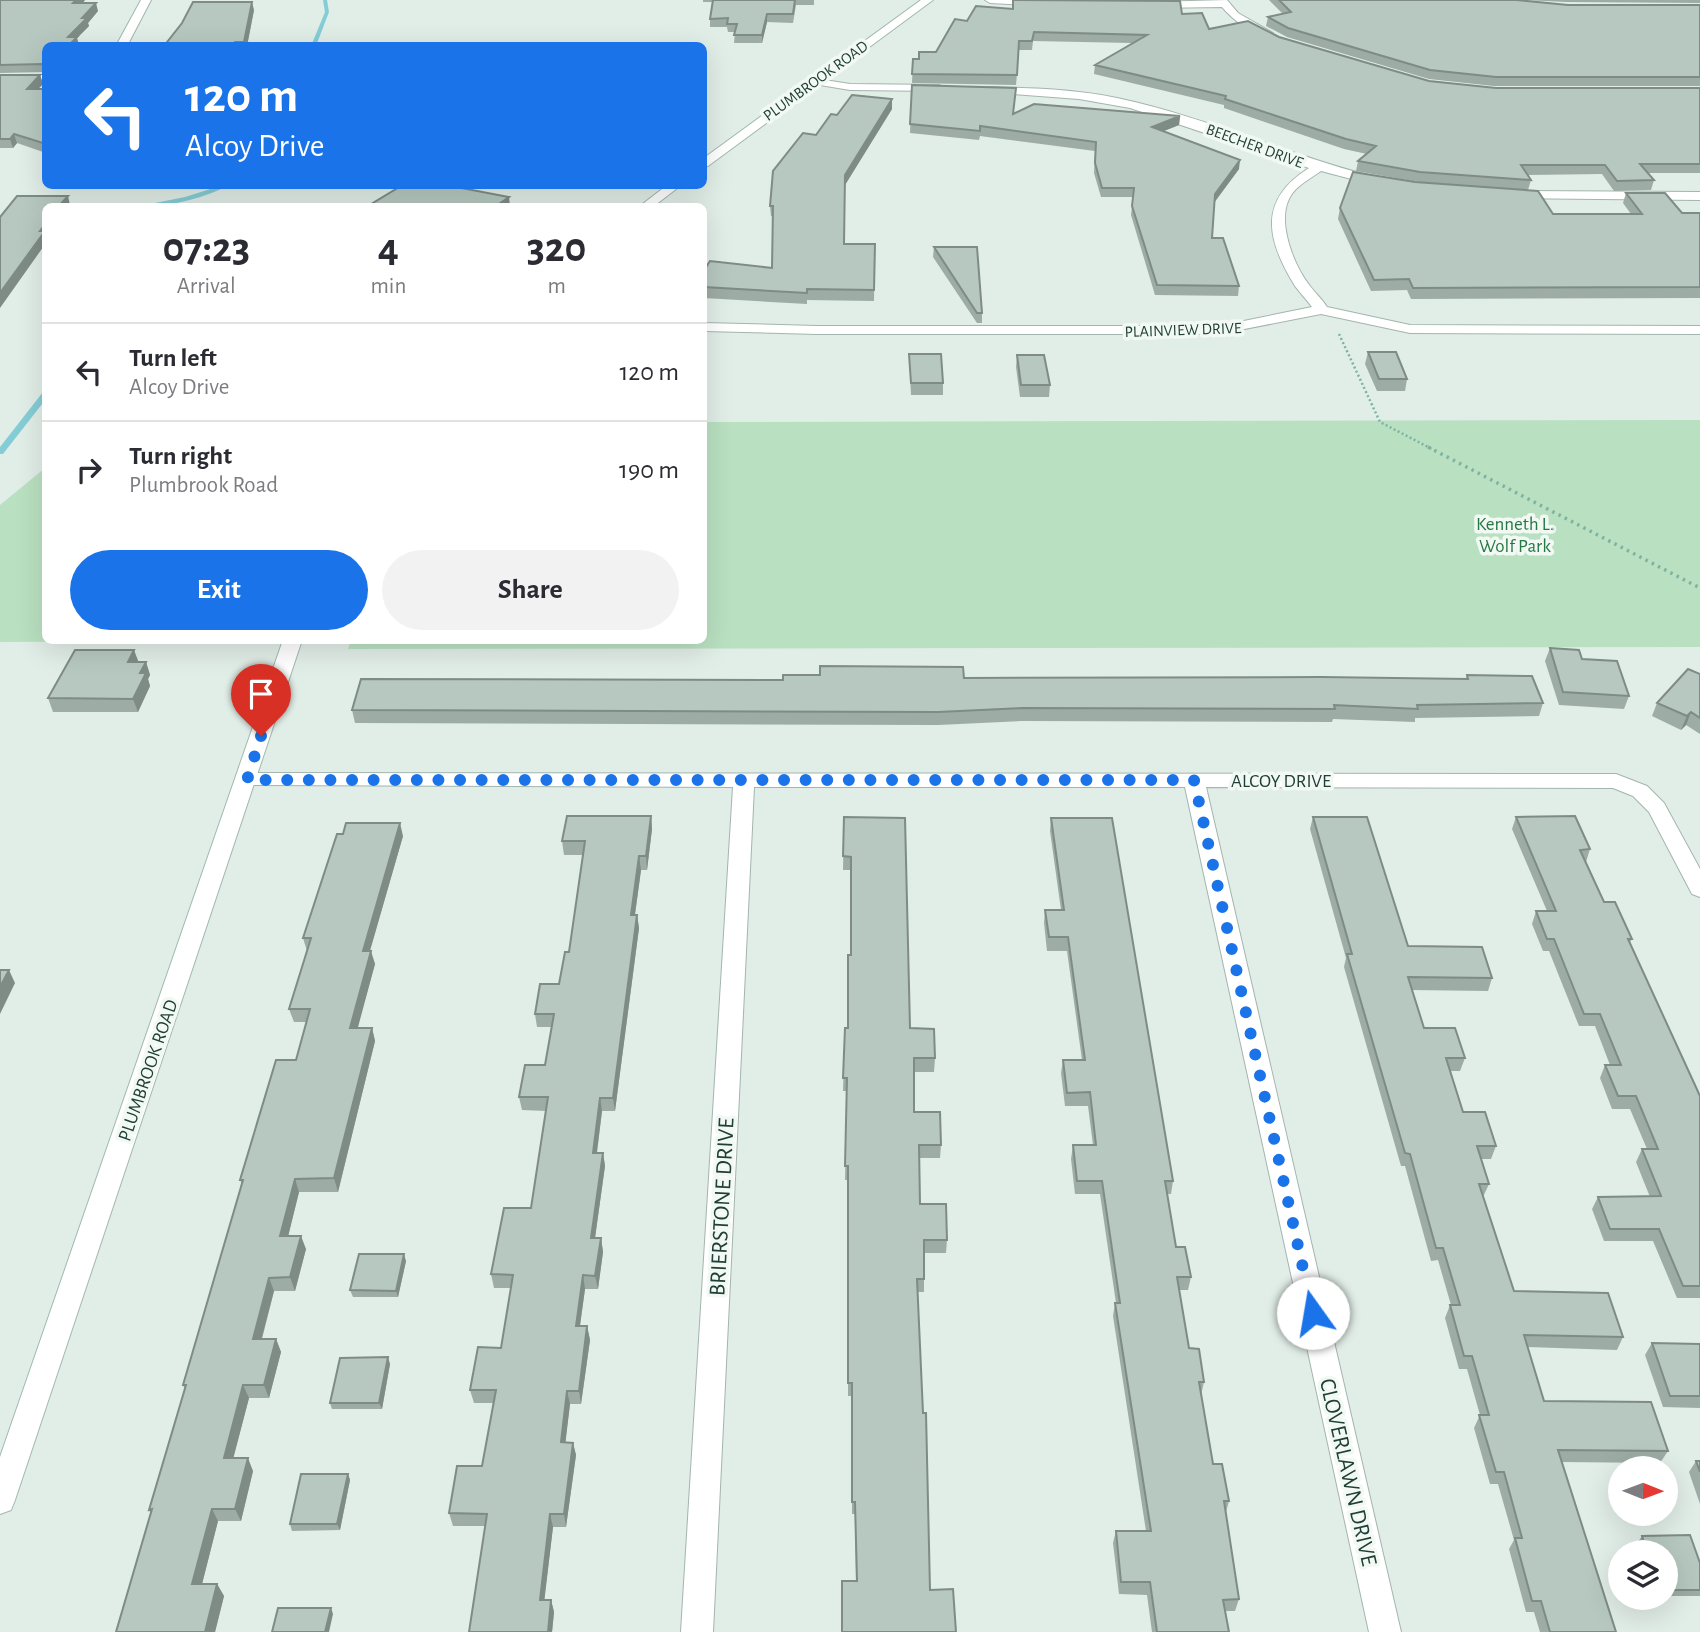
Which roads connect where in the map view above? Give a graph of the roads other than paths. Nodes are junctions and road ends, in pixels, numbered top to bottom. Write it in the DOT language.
graph roads {
  1 [pos="146,0"];
  2 [pos="928,0"];
  3 [pos="990,0"];
  4 [pos="1222,2"];
  5 [pos="1052,3"];
  6 [pos="1144,5"];
  7 [pos="1282,41"];
  8 [pos="123,42"];
  9 [pos="0,78"];
  10 [pos="42,78"];
  11 [pos="812,81"];
  12 [pos="950,89"];
  13 [pos="974,89"];
  14 [pos="707,161"];
  15 [pos="1318,168"];
  16 [pos="1389,184"];
  17 [pos="670,189"];
  18 [pos="1498,195"];
  19 [pos="1700,196"];
  20 [pos="650,203"];
  21 [pos="1321,310"];
  22 [pos="707,327"];
  23 [pos="1700,330"];
  24 [pos="292,644"];
  25 [pos="247,780"];
  26 [pos="1194,780"];
  27 [pos="744,781"];
  28 [pos="1700,889"];
  29 [pos="0,1500"];
  30 [pos="697,1632"];
  31 [pos="1385,1632"];
  1 -- 8 [label="street"];
  2 -- 11 [label="street, PLUMBROOK ROAD"];
  3 -- 5 [label="street"];
  4 -- 6 [label="street"];
  4 -- 7 [label="street"];
  9 -- 10 [label="street"];
  11 -- 12 [label="street"];
  11 -- 14 [label="street, PLUMBROOK ROAD"];
  13 -- 15 [label="street, BEECHER DRIVE"];
  15 -- 16 [label="street, BEECHER DRIVE"];
  15 -- 21 [label="street"];
  17 -- 20 [label="street"];
  18 -- 19 [label="street"];
  21 -- 22 [label="street, PLAINVIEW DRIVE"];
  21 -- 23 [label="street, PLAINVIEW DRIVE"];
  24 -- 25 [label="street, PLUMBROOK ROAD"];
  25 -- 27 [label="street, ALCOY DRIVE"];
  25 -- 29 [label="street, PLUMBROOK ROAD"];
  26 -- 27 [label="street, ALCOY DRIVE"];
  26 -- 28 [label="street, ALCOY DRIVE"];
  26 -- 31 [label="street, CLOVERLAWN DRIVE"];
  27 -- 30 [label="street, BRIERSTONE DRIVE"];
}
